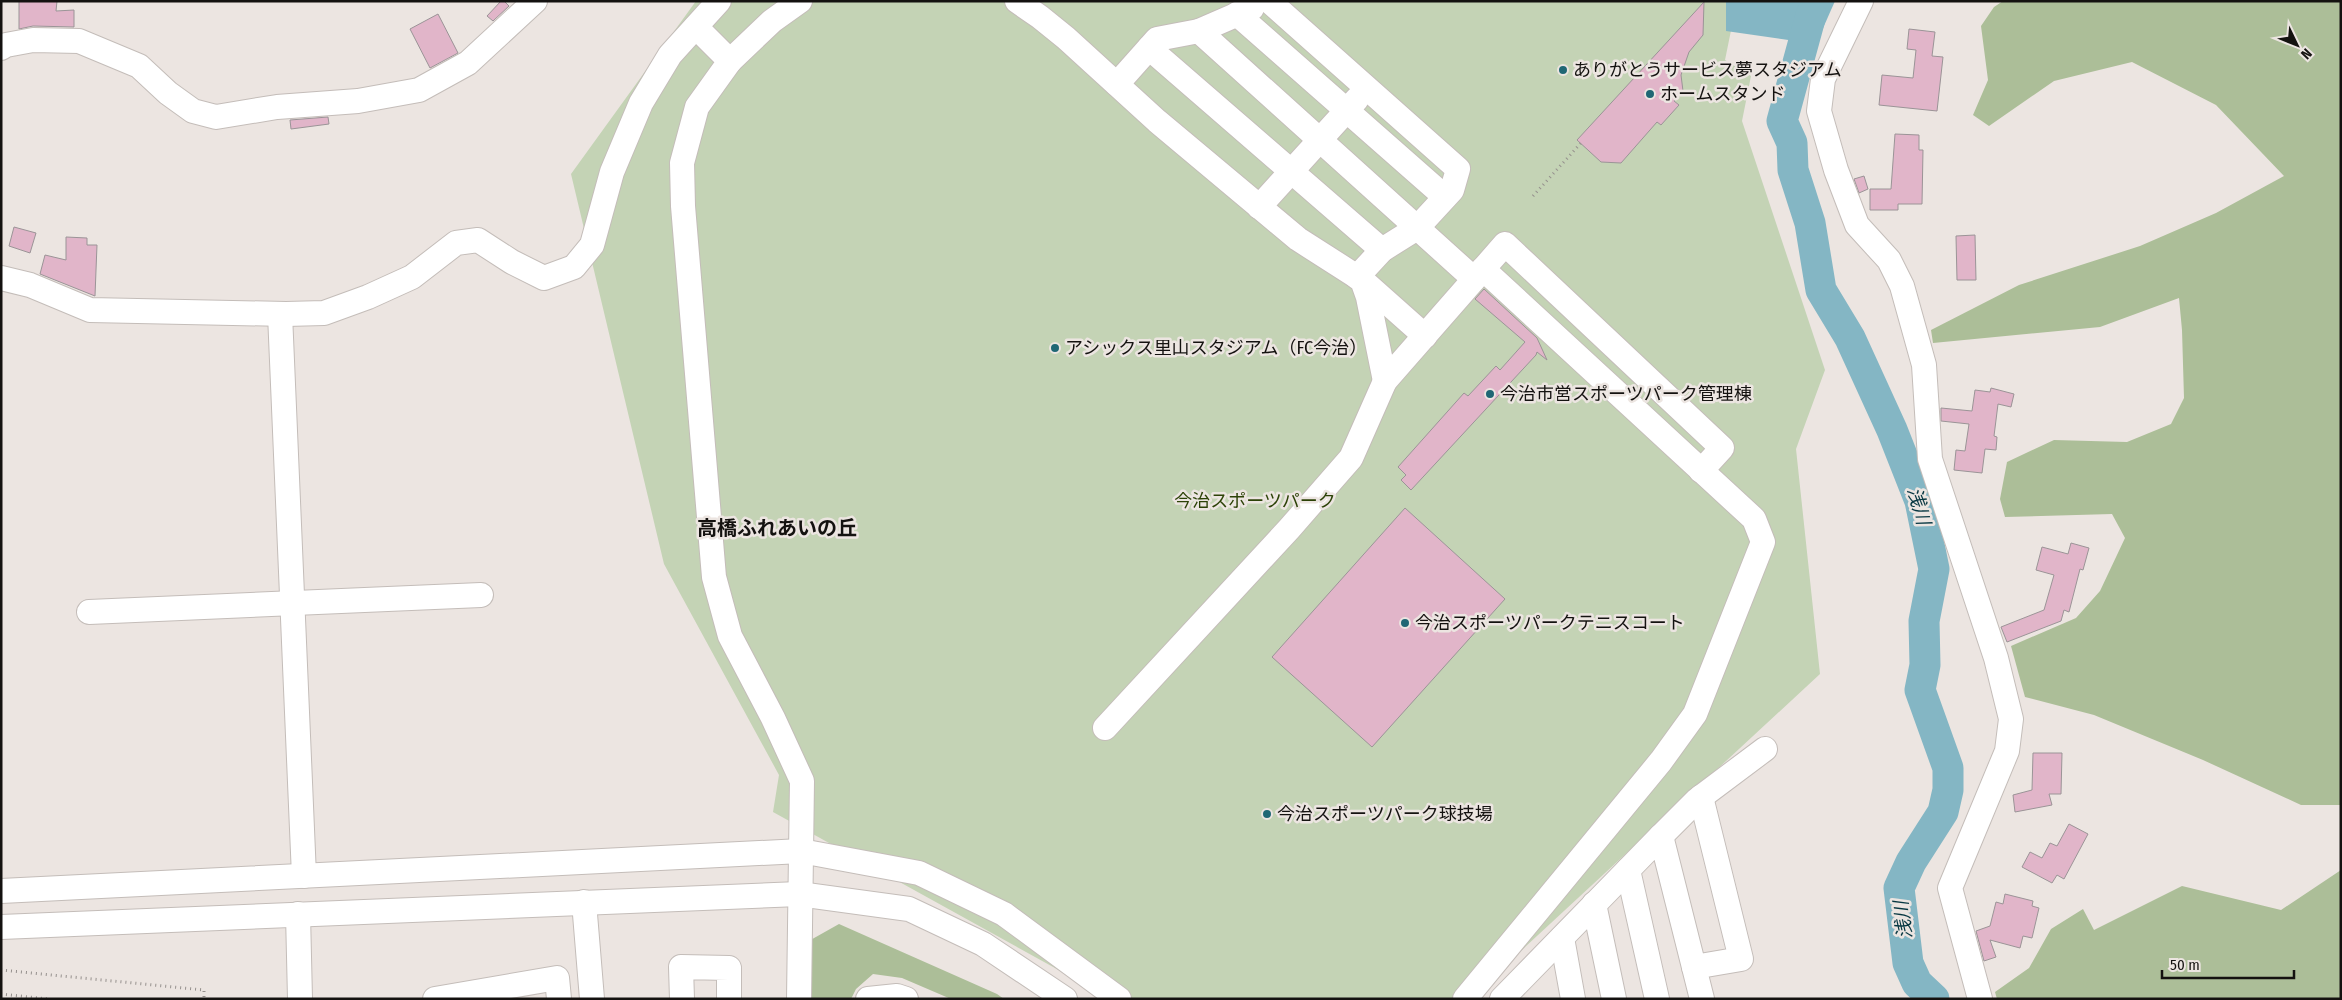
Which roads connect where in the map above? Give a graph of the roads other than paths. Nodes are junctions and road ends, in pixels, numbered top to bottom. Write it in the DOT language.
graph roads {
  1 [pos="535,1"];
  2 [pos="719,1"];
  3 [pos="800,1"];
  4 [pos="1017,1"];
  5 [pos="1268,1"];
  6 [pos="1861,1"];
  7 [pos="1237,14"];
  8 [pos="696,27"];
  9 [pos="1199,31"];
  10 [pos="1,48"];
  11 [pos="1149,48"];
  12 [pos="730,61"];
  13 [pos="1117,84"];
  14 [pos="1367,88"];
  15 [pos="1346,110"];
  16 [pos="1320,140"];
  17 [pos="1291,171"];
  18 [pos="1445,197"];
  19 [pos="1259,207"];
  20 [pos="1417,228"];
  21 [pos="1382,250"];
  22 [pos="1478,274"];
  23 [pos="1,278"];
  24 [pos="1359,279"];
  25 [pos="280,314"];
  26 [pos="1424,336"];
  27 [pos="1385,381"];
  28 [pos="1701,471"];
  29 [pos="481,595"];
  30 [pos="292,603"];
  31 [pos="89,612"];
  32 [pos="1105,728"];
  33 [pos="1765,749"];
  34 [pos="1701,797"];
  35 [pos="1660,836"];
  36 [pos="801,850"];
  37 [pos="1628,870"];
  38 [pos="304,876"];
  39 [pos="1,891"];
  40 [pos="799,894"];
  41 [pos="584,902"];
  42 [pos="1594,904"];
  43 [pos="298,914"];
  44 [pos="1,926"];
  45 [pos="1562,938"];
  46 [pos="1694,966"];
  47 [pos="1526,975"];
  48 [pos="520,991"];
  49 [pos="480,995"];
  50 [pos="300,999"];
  51 [pos="437,999"];
  52 [pos="559,999"];
  53 [pos="592,999"];
  54 [pos="682,999"];
  55 [pos="729,999"];
  56 [pos="799,999"];
  57 [pos="868,999"];
  58 [pos="906,999"];
  59 [pos="1065,999"];
  60 [pos="1119,999"];
  61 [pos="1465,999"];
  62 [pos="1502,999"];
  63 [pos="1530,999"];
  64 [pos="1573,999"];
  65 [pos="1614,999"];
  66 [pos="1657,999"];
  67 [pos="1702,999"];
  68 [pos="1980,999"];
  1 -- 10 [label="street"];
  2 -- 8 [label="street"];
  3 -- 12 [label="street"];
  4 -- 13 [label="street"];
  5 -- 7 [label="street"];
  5 -- 14 [label="street"];
  6 -- 68 [label="street"];
  7 -- 9 [label="street"];
  7 -- 15 [label="street"];
  8 -- 12 [label="street"];
  8 -- 25 [label="street"];
  9 -- 11 [label="street"];
  9 -- 16 [label="street"];
  11 -- 13 [label="street"];
  11 -- 17 [label="street"];
  12 -- 36 [label="street"];
  13 -- 19 [label="street"];
  14 -- 15 [label="street"];
  14 -- 18 [label="street"];
  15 -- 16 [label="street"];
  15 -- 18 [label="street"];
  16 -- 17 [label="street"];
  16 -- 20 [label="street"];
  17 -- 19 [label="street"];
  17 -- 21 [label="street"];
  18 -- 20 [label="street"];
  19 -- 24 [label="street"];
  20 -- 21 [label="street"];
  20 -- 22 [label="street"];
  21 -- 24 [label="street"];
  22 -- 26 [label="street"];
  22 -- 28 [label="street"];
  22 -- 28 [label="street"];
  23 -- 25 [label="street"];
  24 -- 26 [label="street"];
  24 -- 27 [label="street"];
  25 -- 30 [label="street"];
  26 -- 27 [label="street"];
  27 -- 32 [label="street"];
  28 -- 61 [label="street"];
  29 -- 30 [label="street"];
  30 -- 31 [label="street"];
  30 -- 38 [label="street"];
  33 -- 34 [label="street"];
  34 -- 35 [label="street"];
  34 -- 46 [label="street"];
  35 -- 37 [label="street"];
  35 -- 46 [label="street"];
  36 -- 38 [label="street"];
  36 -- 40 [label="street"];
  36 -- 60 [label="street"];
  37 -- 42 [label="street"];
  37 -- 66 [label="street"];
  38 -- 39 [label="street"];
  40 -- 41 [label="street"];
  40 -- 56 [label="street"];
  40 -- 59 [label="street"];
  41 -- 43 [label="street"];
  41 -- 53 [label="street"];
  42 -- 45 [label="street"];
  42 -- 65 [label="street"];
  43 -- 44 [label="street"];
  43 -- 50 [label="street"];
  45 -- 47 [label="street"];
  45 -- 64 [label="street"];
  46 -- 67 [label="street"];
  47 -- 62 [label="street"];
  47 -- 63 [label="street"];
  48 -- 49 [label="street"];
  48 -- 52 [label="street"];
  49 -- 51 [label="street"];
  54 -- 55 [label="street"];
  57 -- 58 [label="street"];
}
